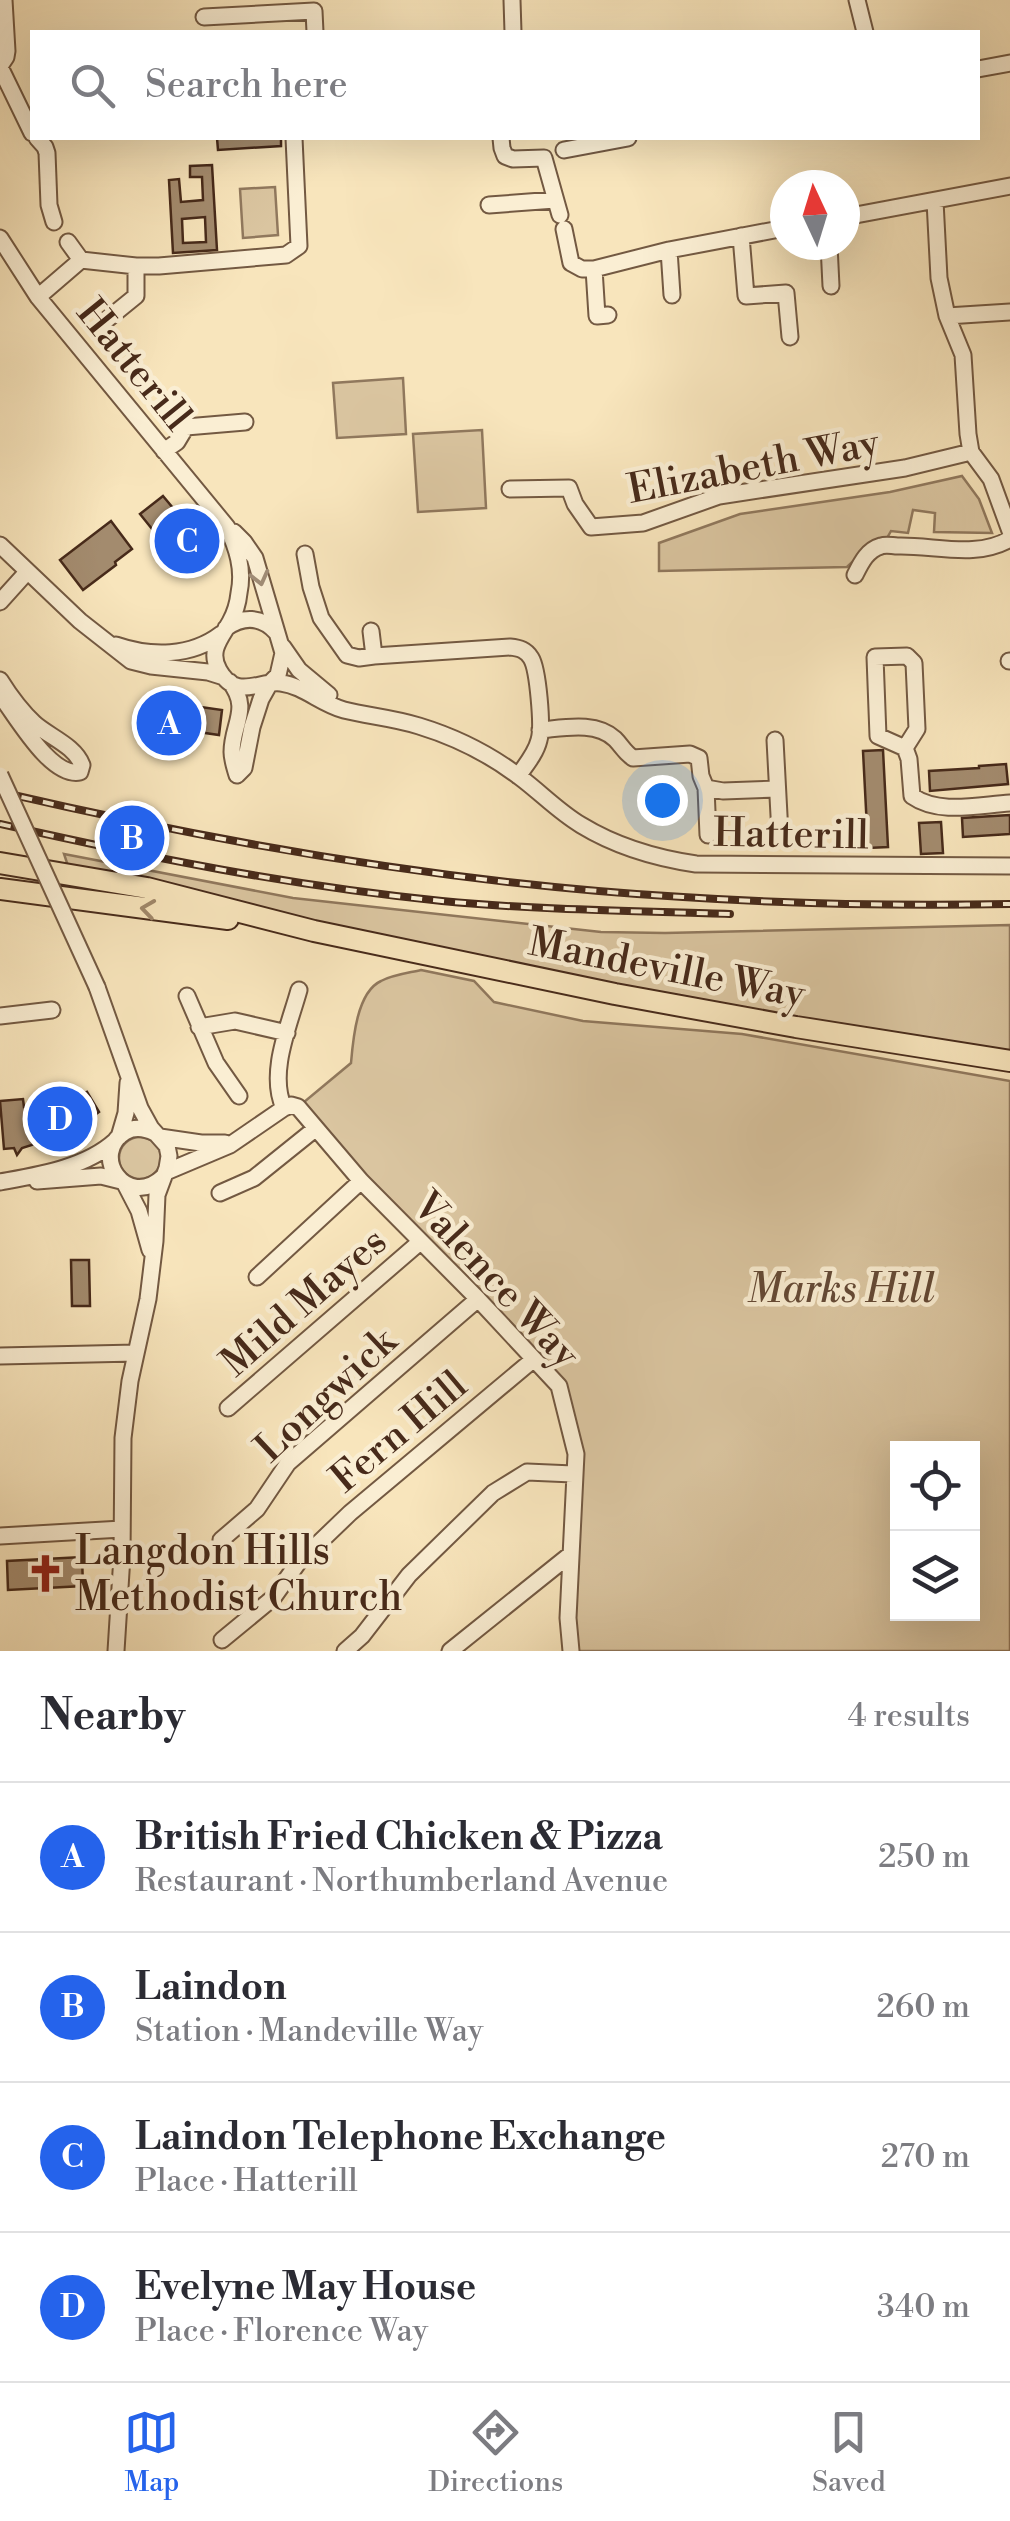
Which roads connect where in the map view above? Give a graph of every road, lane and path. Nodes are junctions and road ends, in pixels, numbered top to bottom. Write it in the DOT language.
graph roads {
  1 [pos="4,0"];
  2 [pos="512,0"];
  3 [pos="858,0"];
  4 [pos="204,17"];
  5 [pos="315,30"];
  6 [pos="513,30"];
  7 [pos="866,30"];
  8 [pos="1010,63"];
  9 [pos="0,66"];
  10 [pos="980,69"];
  11 [pos="30,125"];
  12 [pos="38,140"];
  13 [pos="294,140"];
  14 [pos="501,140"];
  15 [pos="617,140"];
  16 [pos="564,150"];
  17 [pos="1010,186"];
  18 [pos="934,200"];
  19 [pos="488,205"];
  20 [pos="860,214"];
  21 [pos="560,215"];
  22 [pos="54,222"];
  23 [pos="770,231"];
  24 [pos="741,236"];
  25 [pos="0,238"];
  26 [pos="68,242"];
  27 [pos="669,250"];
  28 [pos="81,260"];
  29 [pos="830,260"];
  30 [pos="136,266"];
  31 [pos="594,269"];
  32 [pos="831,286"];
  33 [pos="672,295"];
  34 [pos="38,298"];
  35 [pos="1010,312"];
  36 [pos="608,315"];
  37 [pos="946,316"];
  38 [pos="104,322"];
  39 [pos="790,337"];
  40 [pos="245,422"];
  41 [pos="164,451"];
  42 [pos="971,452"];
  43 [pos="510,490"];
  44 [pos="226,526"];
  45 [pos="1010,531"];
  46 [pos="1010,539"];
  47 [pos="0,545"];
  48 [pos="305,554"];
  49 [pos="27,572"];
  50 [pos="855,575"];
  51 [pos="0,602"];
  52 [pos="223,631"];
  53 [pos="371,631"];
  54 [pos="108,642"];
  55 [pos="281,642"];
  56 [pos="374,656"];
  57 [pos="0,680"];
  58 [pos="227,680"];
  59 [pos="270,682"];
  60 [pos="0,695"];
  61 [pos="368,714"];
  62 [pos="540,730"];
  63 [pos="775,740"];
  64 [pos="905,748"];
  65 [pos="0,775"];
  66 [pos="518,776"];
  67 [pos="706,788"];
  68 [pos="777,789"];
  69 [pos="1010,803"];
  70 [pos="780,834"];
  71 [pos="708,836"];
  72 [pos="0,863"];
  73 [pos="1010,866"];
  74 [pos="0,890"];
  75 [pos="314,931"];
  76 [pos="299,990"];
  77 [pos="187,996"];
  78 [pos="52,1010"];
  79 [pos="0,1016"];
  80 [pos="198,1027"];
  81 [pos="287,1033"];
  82 [pos="1010,1061"];
  83 [pos="126,1070"];
  84 [pos="239,1096"];
  85 [pos="284,1108"];
  86 [pos="315,1129"];
  87 [pos="158,1135"];
  88 [pos="243,1137"];
  89 [pos="117,1139"];
  90 [pos="164,1174"];
  91 [pos="361,1181"];
  92 [pos="0,1182"];
  93 [pos="123,1182"];
  94 [pos="220,1193"];
  95 [pos="420,1242"];
  96 [pos="152,1267"];
  97 [pos="257,1277"];
  98 [pos="478,1299"];
  99 [pos="136,1353"];
  100 [pos="0,1356"];
  101 [pos="534,1359"];
  102 [pos="228,1408"];
  103 [pos="573,1474"];
  104 [pos="122,1529"];
  105 [pos="0,1536"];
  106 [pos="220,1540"];
  107 [pos="572,1554"];
  108 [pos="222,1640"];
  109 [pos="116,1651"];
  110 [pos="345,1651"];
  111 [pos="450,1651"];
  112 [pos="571,1651"];
  1 -- 9 [label="street"];
  2 -- 6 [label="street"];
  3 -- 7 [label="street"];
  4 -- 5 [label="street"];
  8 -- 10 [label="street"];
  9 -- 11 [label="street"];
  12 -- 22 [label="street"];
  13 -- 30 [label="street"];
  14 -- 21 [label="street"];
  15 -- 16 [label="street"];
  17 -- 18 [label="street"];
  18 -- 20 [label="street"];
  18 -- 37 [label="street"];
  19 -- 21 [label="street"];
  21 -- 31 [label="street"];
  23 -- 24 [label="street"];
  24 -- 27 [label="street"];
  24 -- 39 [label="street"];
  25 -- 34 [label="street, Hatterill"];
  26 -- 28 [label="street"];
  27 -- 31 [label="street"];
  27 -- 33 [label="street"];
  28 -- 30 [label="street"];
  28 -- 34 [label="street"];
  29 -- 32 [label="street"];
  30 -- 38 [label="street"];
  31 -- 36 [label="street"];
  34 -- 41 [label="street, Hatterill"];
  35 -- 37 [label="street"];
  37 -- 42 [label="street"];
  40 -- 41 [label="street"];
  41 -- 44 [label="street, Hatterill"];
  42 -- 43 [label="street, Elizabeth Way"];
  42 -- 45 [label="street"];
  44 -- 52 [label="street, Hatterill"];
  44 -- 55 [label="street, Hatterill, one-way"];
  46 -- 50 [label="street"];
  47 -- 49 [label="street"];
  48 -- 56 [label="street"];
  49 -- 51 [label="street"];
  49 -- 54 [label="street"];
  52 -- 54 [label="street"];
  52 -- 55 [label="street, Hatterill"];
  52 -- 58 [label="street, Hatterill"];
  53 -- 56 [label="street"];
  54 -- 58 [label="street"];
  55 -- 59 [label="street"];
  55 -- 61 [label="street, Hatterill"];
  56 -- 62 [label="street"];
  57 -- 60 [label="street"];
  58 -- 59 [label="street, Hatterill"];
  58 -- 59 [label="street"];
  59 -- 61 [label="street, Hatterill"];
  61 -- 66 [label="street, Hatterill"];
  62 -- 66 [label="street"];
  62 -- 67 [label="street"];
  63 -- 68 [label="street"];
  64 -- 64 [label="street"];
  64 -- 69 [label="street"];
  65 -- 83 [label="street, bridge"];
  66 -- 73 [label="street, Hatterill"];
  67 -- 68 [label="street"];
  67 -- 71 [label="street"];
  68 -- 70 [label="street"];
  72 -- 75 [label="main road, Mandeville Way"];
  75 -- 74 [label="main road, Mandeville Way, one-way"];
  75 -- 82 [label="main road, Mandeville Way"];
  76 -- 81 [label="street"];
  77 -- 80 [label="street"];
  78 -- 79 [label="street"];
  80 -- 81 [label="street"];
  80 -- 84 [label="street"];
  81 -- 85 [label="street"];
  83 -- 87 [label="street"];
  83 -- 89 [label="street"];
  85 -- 86 [label="street, Valence Way"];
  85 -- 88 [label="street"];
  86 -- 91 [label="street, Valence Way"];
  86 -- 94 [label="street"];
  87 -- 88 [label="street"];
  87 -- 89 [label="street"];
  87 -- 90 [label="street"];
  88 -- 90 [label="street"];
  89 -- 92 [label="street"];
  89 -- 93 [label="street"];
  90 -- 93 [label="street"];
  90 -- 96 [label="street"];
  91 -- 95 [label="street, Valence Way"];
  91 -- 97 [label="street"];
  92 -- 93 [label="street"];
  93 -- 96 [label="street"];
  95 -- 98 [label="street, Valence Way"];
  95 -- 102 [label="street, Mild Mayes"];
  96 -- 99 [label="street"];
  98 -- 101 [label="street, Valence Way"];
  98 -- 106 [label="street, Longwick"];
  99 -- 100 [label="street"];
  99 -- 104 [label="street"];
  101 -- 103 [label="street, Valence Way"];
  101 -- 108 [label="street, Fern Hill"];
  103 -- 107 [label="street, Valence Way"];
  103 -- 110 [label="street"];
  104 -- 105 [label="street"];
  104 -- 109 [label="street"];
  107 -- 111 [label="street"];
  107 -- 112 [label="street, Valence Way"];
}
